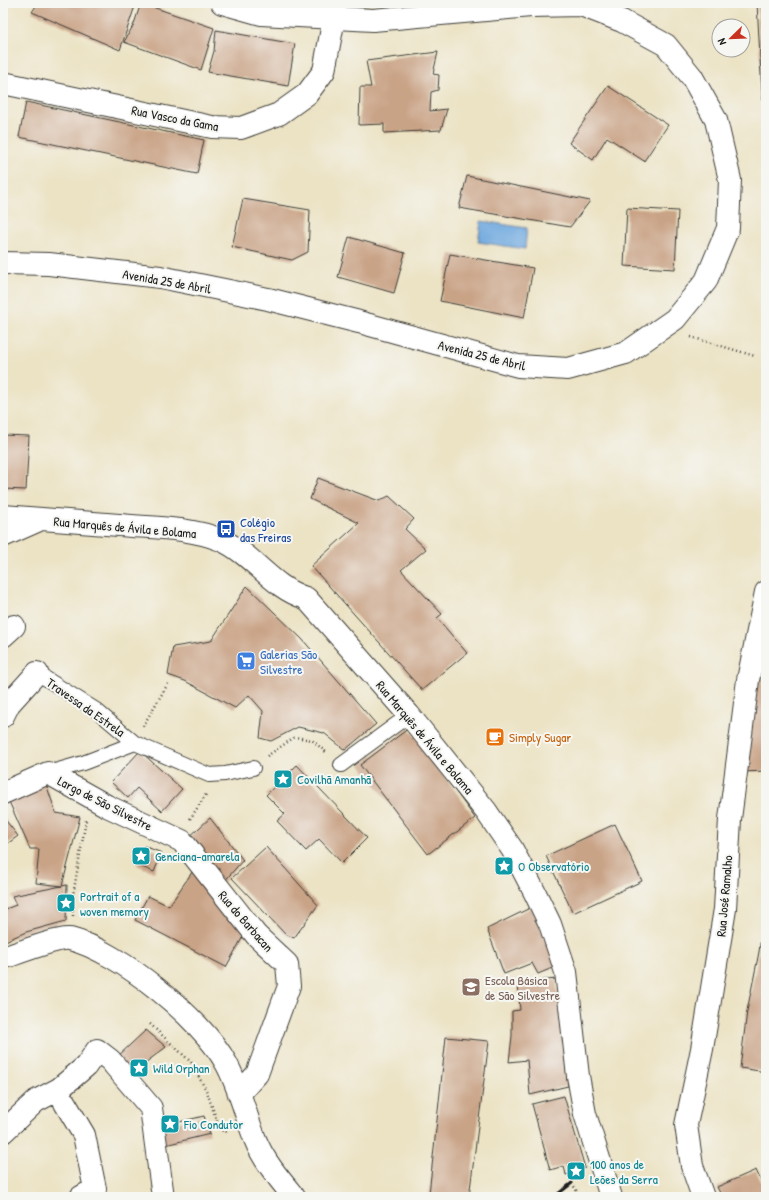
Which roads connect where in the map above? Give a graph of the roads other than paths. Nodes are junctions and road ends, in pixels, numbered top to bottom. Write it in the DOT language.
graph roads {
  1 [pos="222,3"];
  2 [pos="337,10"];
  3 [pos="3,83"];
  4 [pos="3,264"];
  5 [pos="3,516"];
  6 [pos="40,520"];
  7 [pos="3,536"];
  8 [pos="766,592"];
  9 [pos="37,673"];
  10 [pos="409,715"];
  11 [pos="3,716"];
  12 [pos="135,742"];
  13 [pos="341,765"];
  14 [pos="253,768"];
  15 [pos="48,773"];
  16 [pos="3,793"];
  17 [pos="158,830"];
  18 [pos="3,958"];
  19 [pos="239,1094"];
  20 [pos="65,1103"];
  21 [pos="3,1132"];
  22 [pos="81,1197"];
  23 [pos="163,1197"];
  24 [pos="294,1197"];
  25 [pos="611,1197"];
  26 [pos="703,1197"];
  1 -- 2 [label="street, Avenida 25 de Abril"];
  2 -- 3 [label="street, Rua Vasco da Gama"];
  2 -- 4 [label="street, Avenida 25 de Abril"];
  5 -- 6 [label="street, Rua Marquês de Ávila e Bolama"];
  6 -- 7 [label="street"];
  6 -- 10 [label="street, Rua Marquês de Ávila e Bolama"];
  8 -- 26 [label="street, Rua José Ramalho"];
  9 -- 11 [label="street"];
  9 -- 12 [label="lane, Travessa da Estrela"];
  10 -- 13 [label="lane"];
  10 -- 25 [label="street, Rua Marquês de Ávila e Bolama"];
  12 -- 14 [label="lane"];
  12 -- 15 [label="lane, Largo de São Silvestre"];
  15 -- 16 [label="street"];
  15 -- 17 [label="street, Largo de São Silvestre"];
  17 -- 19 [label="street, Rua do Barbacan"];
  18 -- 19 [label="street"];
  19 -- 24 [label="street"];
  20 -- 22 [label="street"];
  21 -- 23 [label="street"];
}
